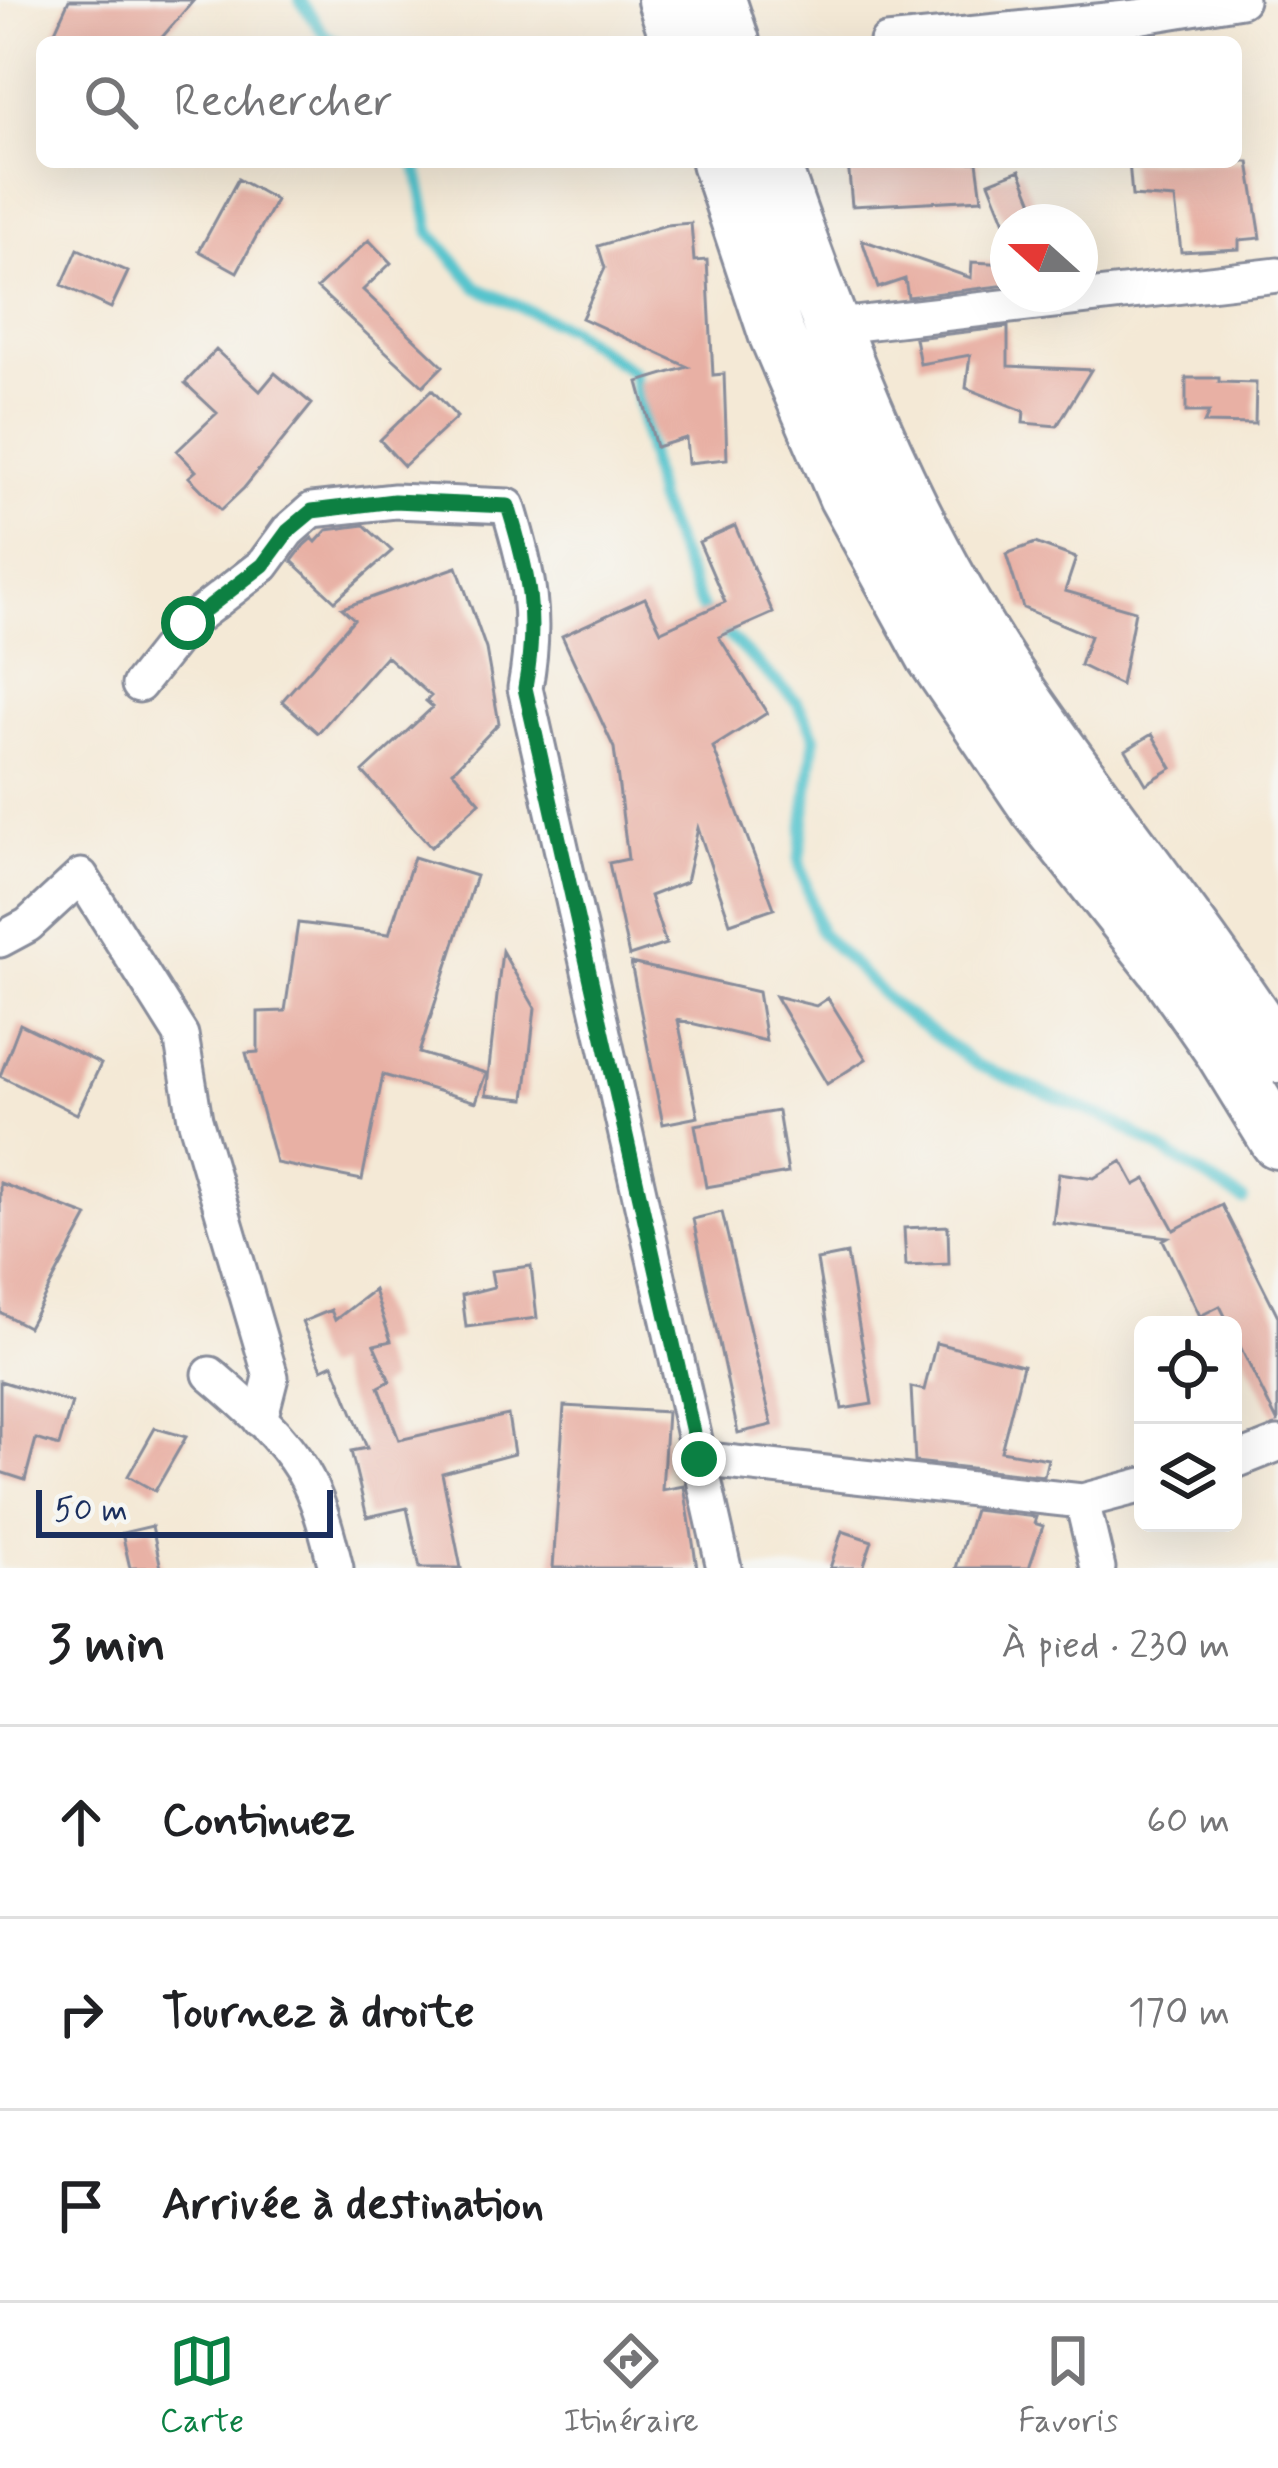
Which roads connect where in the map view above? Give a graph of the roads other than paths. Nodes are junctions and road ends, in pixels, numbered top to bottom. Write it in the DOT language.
graph roads {
  1 [pos="664,0"];
  2 [pos="718,0"];
  3 [pos="1241,0"];
  4 [pos="677,36"];
  5 [pos="730,36"];
  6 [pos="946,36"];
  7 [pos="721,168"];
  8 [pos="774,168"];
  9 [pos="1278,275"];
  10 [pos="829,327"];
  11 [pos="139,686"];
  12 [pos="0,940"];
  13 [pos="1278,1055"];
  14 [pos="1278,1141"];
  15 [pos="210,1373"];
  16 [pos="260,1420"];
  17 [pos="1278,1444"];
  18 [pos="1242,1458"];
  19 [pos="699,1459"];
  20 [pos="1134,1487"];
  21 [pos="1082,1501"];
  22 [pos="328,1534"];
  23 [pos="313,1568"];
  24 [pos="336,1568"];
  25 [pos="724,1568"];
  26 [pos="1098,1568"];
  1 -- 4 [label="main road"];
  2 -- 5 [label="main road"];
  3 -- 6 [label="street"];
  7 -- 14 [label="main road"];
  8 -- 10 [label="main road"];
  9 -- 10 [label="street"];
  10 -- 13 [label="main road"];
  11 -- 19 [label="street"];
  12 -- 16 [label="street"];
  15 -- 16 [label="street"];
  16 -- 22 [label="street"];
  17 -- 18 [label="street"];
  19 -- 21 [label="street"];
  19 -- 25 [label="street"];
  20 -- 21 [label="street"];
  21 -- 26 [label="street"];
  22 -- 23 [label="street"];
  22 -- 24 [label="street"];
}
